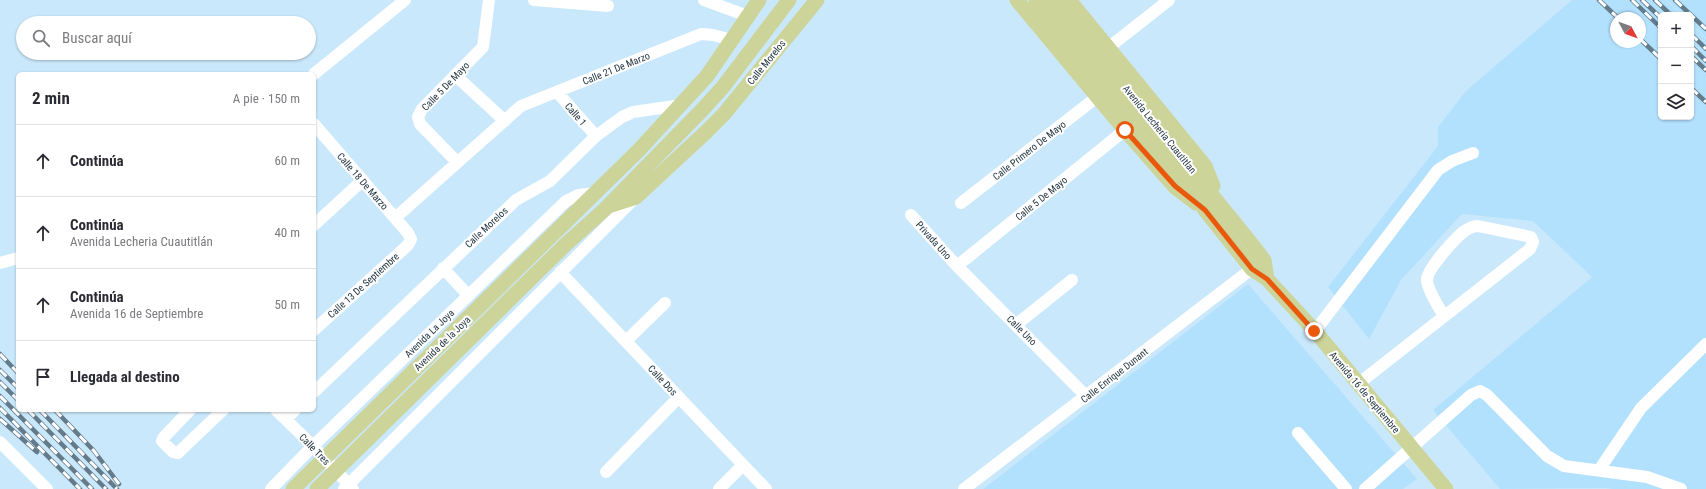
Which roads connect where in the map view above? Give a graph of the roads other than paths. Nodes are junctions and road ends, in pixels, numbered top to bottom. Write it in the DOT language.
graph roads {
  1 [pos="405,0"];
  2 [pos="489,0"];
  3 [pos="534,0"];
  4 [pos="704,0"];
  5 [pos="759,0"];
  6 [pos="789,0"];
  7 [pos="817,0"];
  8 [pos="1018,0"];
  9 [pos="1036,0"];
  10 [pos="1053,0"];
  11 [pos="1069,0"];
  12 [pos="1169,0"];
  13 [pos="608,6"];
  14 [pos="748,16"];
  15 [pos="732,40"];
  16 [pos="1108,48"];
  17 [pos="316,72"];
  18 [pos="456,75"];
  19 [pos="557,92"];
  20 [pos="1097,97"];
  21 [pos="682,105"];
  22 [pos="504,121"];
  23 [pos="316,126"];
  24 [pos="1125,130"];
  25 [pos="596,136"];
  26 [pos="1473,153"];
  27 [pos="457,162"];
  28 [pos="363,180"];
  29 [pos="593,195"];
  30 [pos="636,197"];
  31 [pos="1219,202"];
  32 [pos="961,203"];
  33 [pos="606,208"];
  34 [pos="1205,210"];
  35 [pos="911,215"];
  36 [pos="395,218"];
  37 [pos="316,223"];
  38 [pos="411,239"];
  39 [pos="16,259"];
  40 [pos="1264,260"];
  41 [pos="0,263"];
  42 [pos="957,266"];
  43 [pos="443,268"];
  44 [pos="1252,269"];
  45 [pos="560,272"];
  46 [pos="1267,279"];
  47 [pos="1072,280"];
  48 [pos="468,295"];
  49 [pos="665,303"];
  50 [pos="1444,316"];
  51 [pos="1017,324"];
  52 [pos="316,328"];
  53 [pos="1314,331"];
  54 [pos="626,341"];
  55 [pos="1706,344"];
  56 [pos="1358,384"];
  57 [pos="316,390"];
  58 [pos="1086,396"];
  59 [pos="679,397"];
  60 [pos="188,412"];
  61 [pos="221,412"];
  62 [pos="278,412"];
  63 [pos="293,412"];
  64 [pos="286,419"];
  65 [pos="1298,433"];
  66 [pos="0,442"];
  67 [pos="313,446"];
  68 [pos="1412,449"];
  69 [pos="743,465"];
  70 [pos="1599,470"];
  71 [pos="606,472"];
  72 [pos="349,488"];
  73 [pos="47,489"];
  74 [pos="271,489"];
  75 [pos="293,489"];
  76 [pos="317,489"];
  77 [pos="719,489"];
  78 [pos="766,489"];
  79 [pos="964,489"];
  80 [pos="1346,489"];
  81 [pos="1365,489"];
  82 [pos="1446,489"];
  83 [pos="1681,489"];
  1 -- 17 [label="street"];
  2 -- 18 [label="street, Calle 5 De Mayo"];
  3 -- 13 [label="street"];
  4 -- 14 [label="street"];
  5 -- 14 [label="main road"];
  6 -- 33 [label="main road, Avenida de la Joya"];
  7 -- 30 [label="main road, Calle Morelos"];
  8 -- 20 [label="main road"];
  9 -- 34 [label="main road, Avenida Lecheria Cuautitlan"];
  10 -- 31 [label="main road, Avenida Lecheria Cuautitlan"];
  11 -- 16 [label="main road"];
  12 -- 16 [label="street"];
  14 -- 15 [label="main road"];
  15 -- 19 [label="street, Calle 21 De Marzo"];
  15 -- 21 [label="main road"];
  16 -- 31 [label="main road"];
  18 -- 22 [label="street"];
  18 -- 27 [label="street, Calle 5 De Mayo"];
  19 -- 22 [label="street, Calle 21 De Marzo"];
  19 -- 25 [label="street, Calle 1"];
  20 -- 24 [label="main road"];
  20 -- 32 [label="street, Calle Primero De Mayo"];
  21 -- 25 [label="street, Calle Morelos"];
  21 -- 29 [label="main road"];
  22 -- 27 [label="street, Calle 21 De Marzo"];
  23 -- 28 [label="street, Calle 18 De Marzo"];
  24 -- 34 [label="main road"];
  24 -- 42 [label="street, Calle 5 De Mayo"];
  25 -- 43 [label="street, Calle Morelos"];
  26 -- 53 [label="street"];
  27 -- 36 [label="street, Calle 21 De Marzo"];
  28 -- 36 [label="street, Calle 18 De Marzo"];
  28 -- 37 [label="street"];
  29 -- 48 [label="street, Avenida La Joya"];
  29 -- 75 [label="main road, Avenida de la Joya"];
  30 -- 33 [label="main road, Calle Morelos"];
  30 -- 45 [label="street"];
  31 -- 40 [label="main road, Avenida Lecheria Cuautitlan"];
  33 -- 76 [label="main road, Avenida de la Joya"];
  34 -- 44 [label="main road, Avenida 16 de Septiembre"];
  35 -- 42 [label="street, Privada Uno"];
  36 -- 38 [label="street, Calle 18 De Marzo"];
  38 -- 52 [label="street, Calle 13 De Septiembre"];
  39 -- 41 [label="street"];
  40 -- 44 [label="street, Calle Enrique Dunant"];
  40 -- 46 [label="main road"];
  42 -- 51 [label="street, Calle Uno"];
  43 -- 48 [label="street"];
  43 -- 57 [label="street, Calle Morelos"];
  44 -- 46 [label="main road, Avenida 16 de Septiembre"];
  44 -- 58 [label="street, Calle Enrique Dunant"];
  45 -- 54 [label="street, Calle Dos"];
  45 -- 72 [label="street"];
  46 -- 53 [label="main road, Avenida 16 de Septiembre"];
  47 -- 51 [label="street"];
  48 -- 67 [label="street, Avenida La Joya"];
  49 -- 54 [label="street"];
  50 -- 50 [label="street"];
  50 -- 56 [label="street"];
  51 -- 58 [label="street, Calle Uno"];
  53 -- 56 [label="main road, Avenida 16 de Septiembre"];
  54 -- 59 [label="street, Calle Dos"];
  55 -- 70 [label="street"];
  56 -- 68 [label="main road, Avenida 16 de Septiembre"];
  58 -- 79 [label="street, Calle Enrique Dunant"];
  59 -- 69 [label="street, Calle Dos"];
  59 -- 71 [label="street"];
  60 -- 61 [label="street"];
  62 -- 64 [label="street, Calle Tres"];
  63 -- 64 [label="street"];
  64 -- 67 [label="street, Calle Tres"];
  65 -- 80 [label="street"];
  66 -- 73 [label="street"];
  67 -- 72 [label="street, Calle Tres"];
  67 -- 74 [label="street, Avenida La Joya"];
  68 -- 70 [label="street"];
  68 -- 81 [label="street"];
  68 -- 82 [label="main road, Avenida 16 de Septiembre"];
  69 -- 77 [label="street"];
  69 -- 78 [label="street, Calle Dos"];
  70 -- 83 [label="street"];
}
